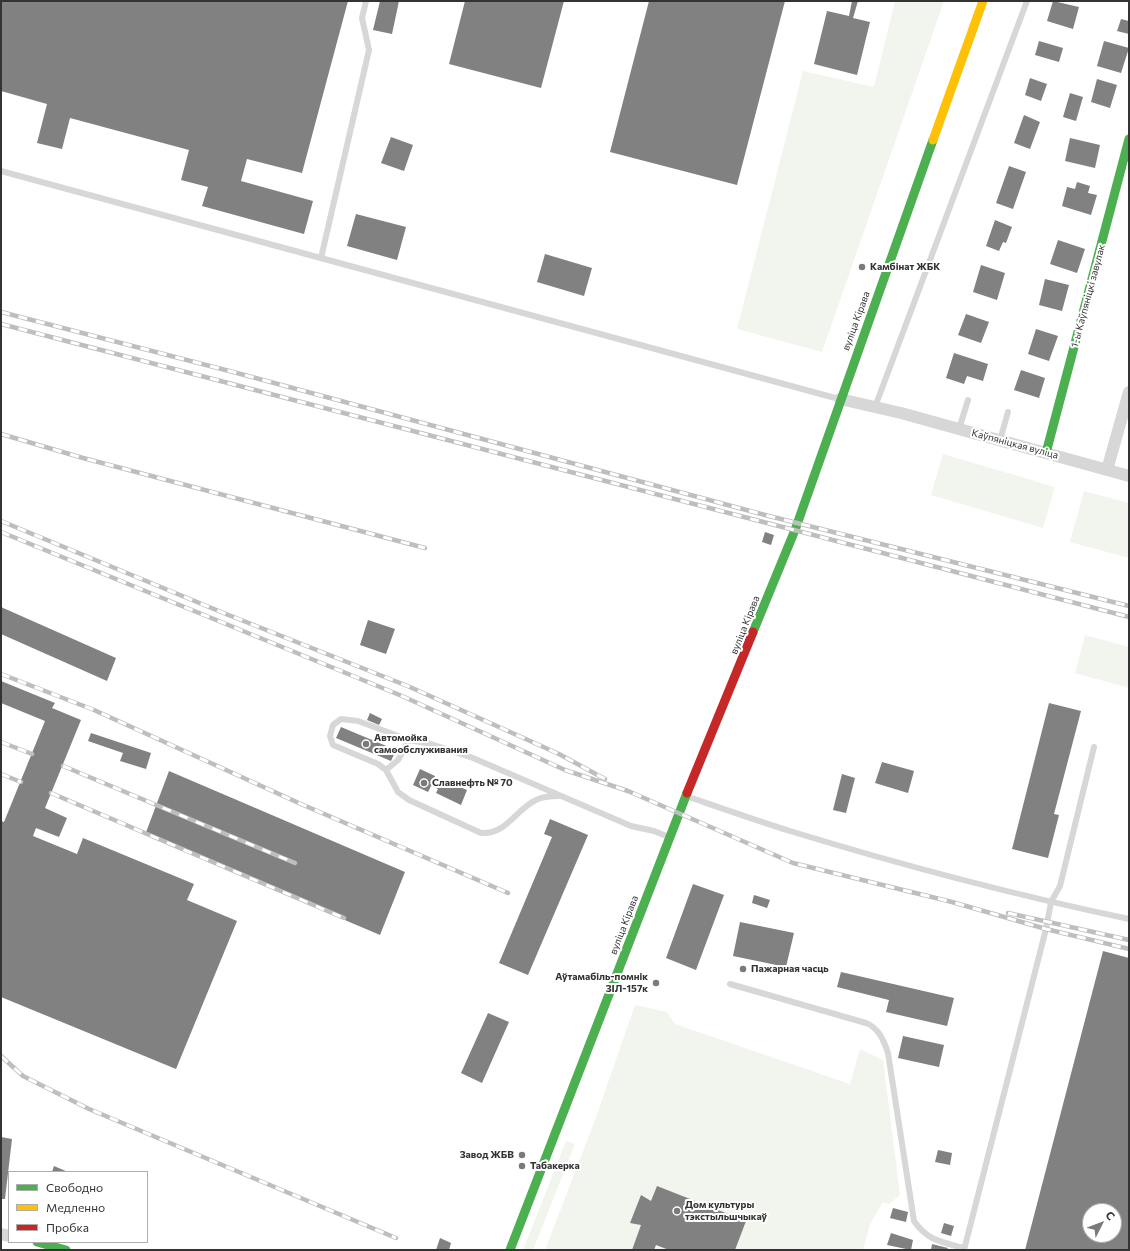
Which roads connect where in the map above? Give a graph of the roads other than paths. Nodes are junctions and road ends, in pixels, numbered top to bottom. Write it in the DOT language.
graph roads {
  1 [pos="366,1"];
  2 [pos="983,1"];
  3 [pos="1027,1"];
  4 [pos="1129,139"];
  5 [pos="1,171"];
  6 [pos="321,258"];
  7 [pos="1129,392"];
  8 [pos="840,399"];
  9 [pos="968,400"];
  10 [pos="875,407"];
  11 [pos="1008,412"];
  12 [pos="959,429"];
  13 [pos="1000,440"];
  14 [pos="1046,453"];
  15 [pos="1107,470"];
  16 [pos="1129,476"];
  17 [pos="408,740"];
  18 [pos="1094,747"];
  19 [pos="386,770"];
  20 [pos="560,796"];
  21 [pos="686,796"];
  22 [pos="669,837"];
  23 [pos="1051,902"];
  24 [pos="1129,919"];
  25 [pos="730,984"];
  26 [pos="41,1243"];
  27 [pos="964,1249"];
  28 [pos="66,1250"];
  29 [pos="510,1250"];
  1 -- 6 [label="lane"];
  2 -- 8 [label="main road, вуліца Кірава"];
  3 -- 10 [label="lane"];
  4 -- 14 [label="main road, 1-ы Каўпяніцкі завулак"];
  5 -- 6 [label="lane"];
  6 -- 8 [label="lane"];
  7 -- 15 [label="street"];
  8 -- 10 [label="street, Каўпяніцкая вуліца"];
  8 -- 21 [label="main road, вуліца Кірава"];
  9 -- 12 [label="lane"];
  10 -- 12 [label="street, Каўпяніцкая вуліца"];
  11 -- 13 [label="lane"];
  12 -- 13 [label="street, Каўпяніцкая вуліца"];
  13 -- 14 [label="street, Каўпяніцкая вуліца"];
  14 -- 15 [label="street, Каўпяніцкая вуліца"];
  15 -- 16 [label="street, Каўпяніцкая вуліца"];
  17 -- 19 [label="lane"];
  17 -- 19 [label="lane"];
  17 -- 20 [label="lane"];
  18 -- 23 [label="lane"];
  19 -- 20 [label="lane"];
  20 -- 22 [label="lane"];
  21 -- 22 [label="main road, вуліца Кірава"];
  21 -- 23 [label="lane"];
  22 -- 29 [label="main road, вуліца Кірава"];
  23 -- 24 [label="lane"];
  23 -- 27 [label="lane"];
  25 -- 27 [label="lane"];
  26 -- 28 [label="main road"];
}
